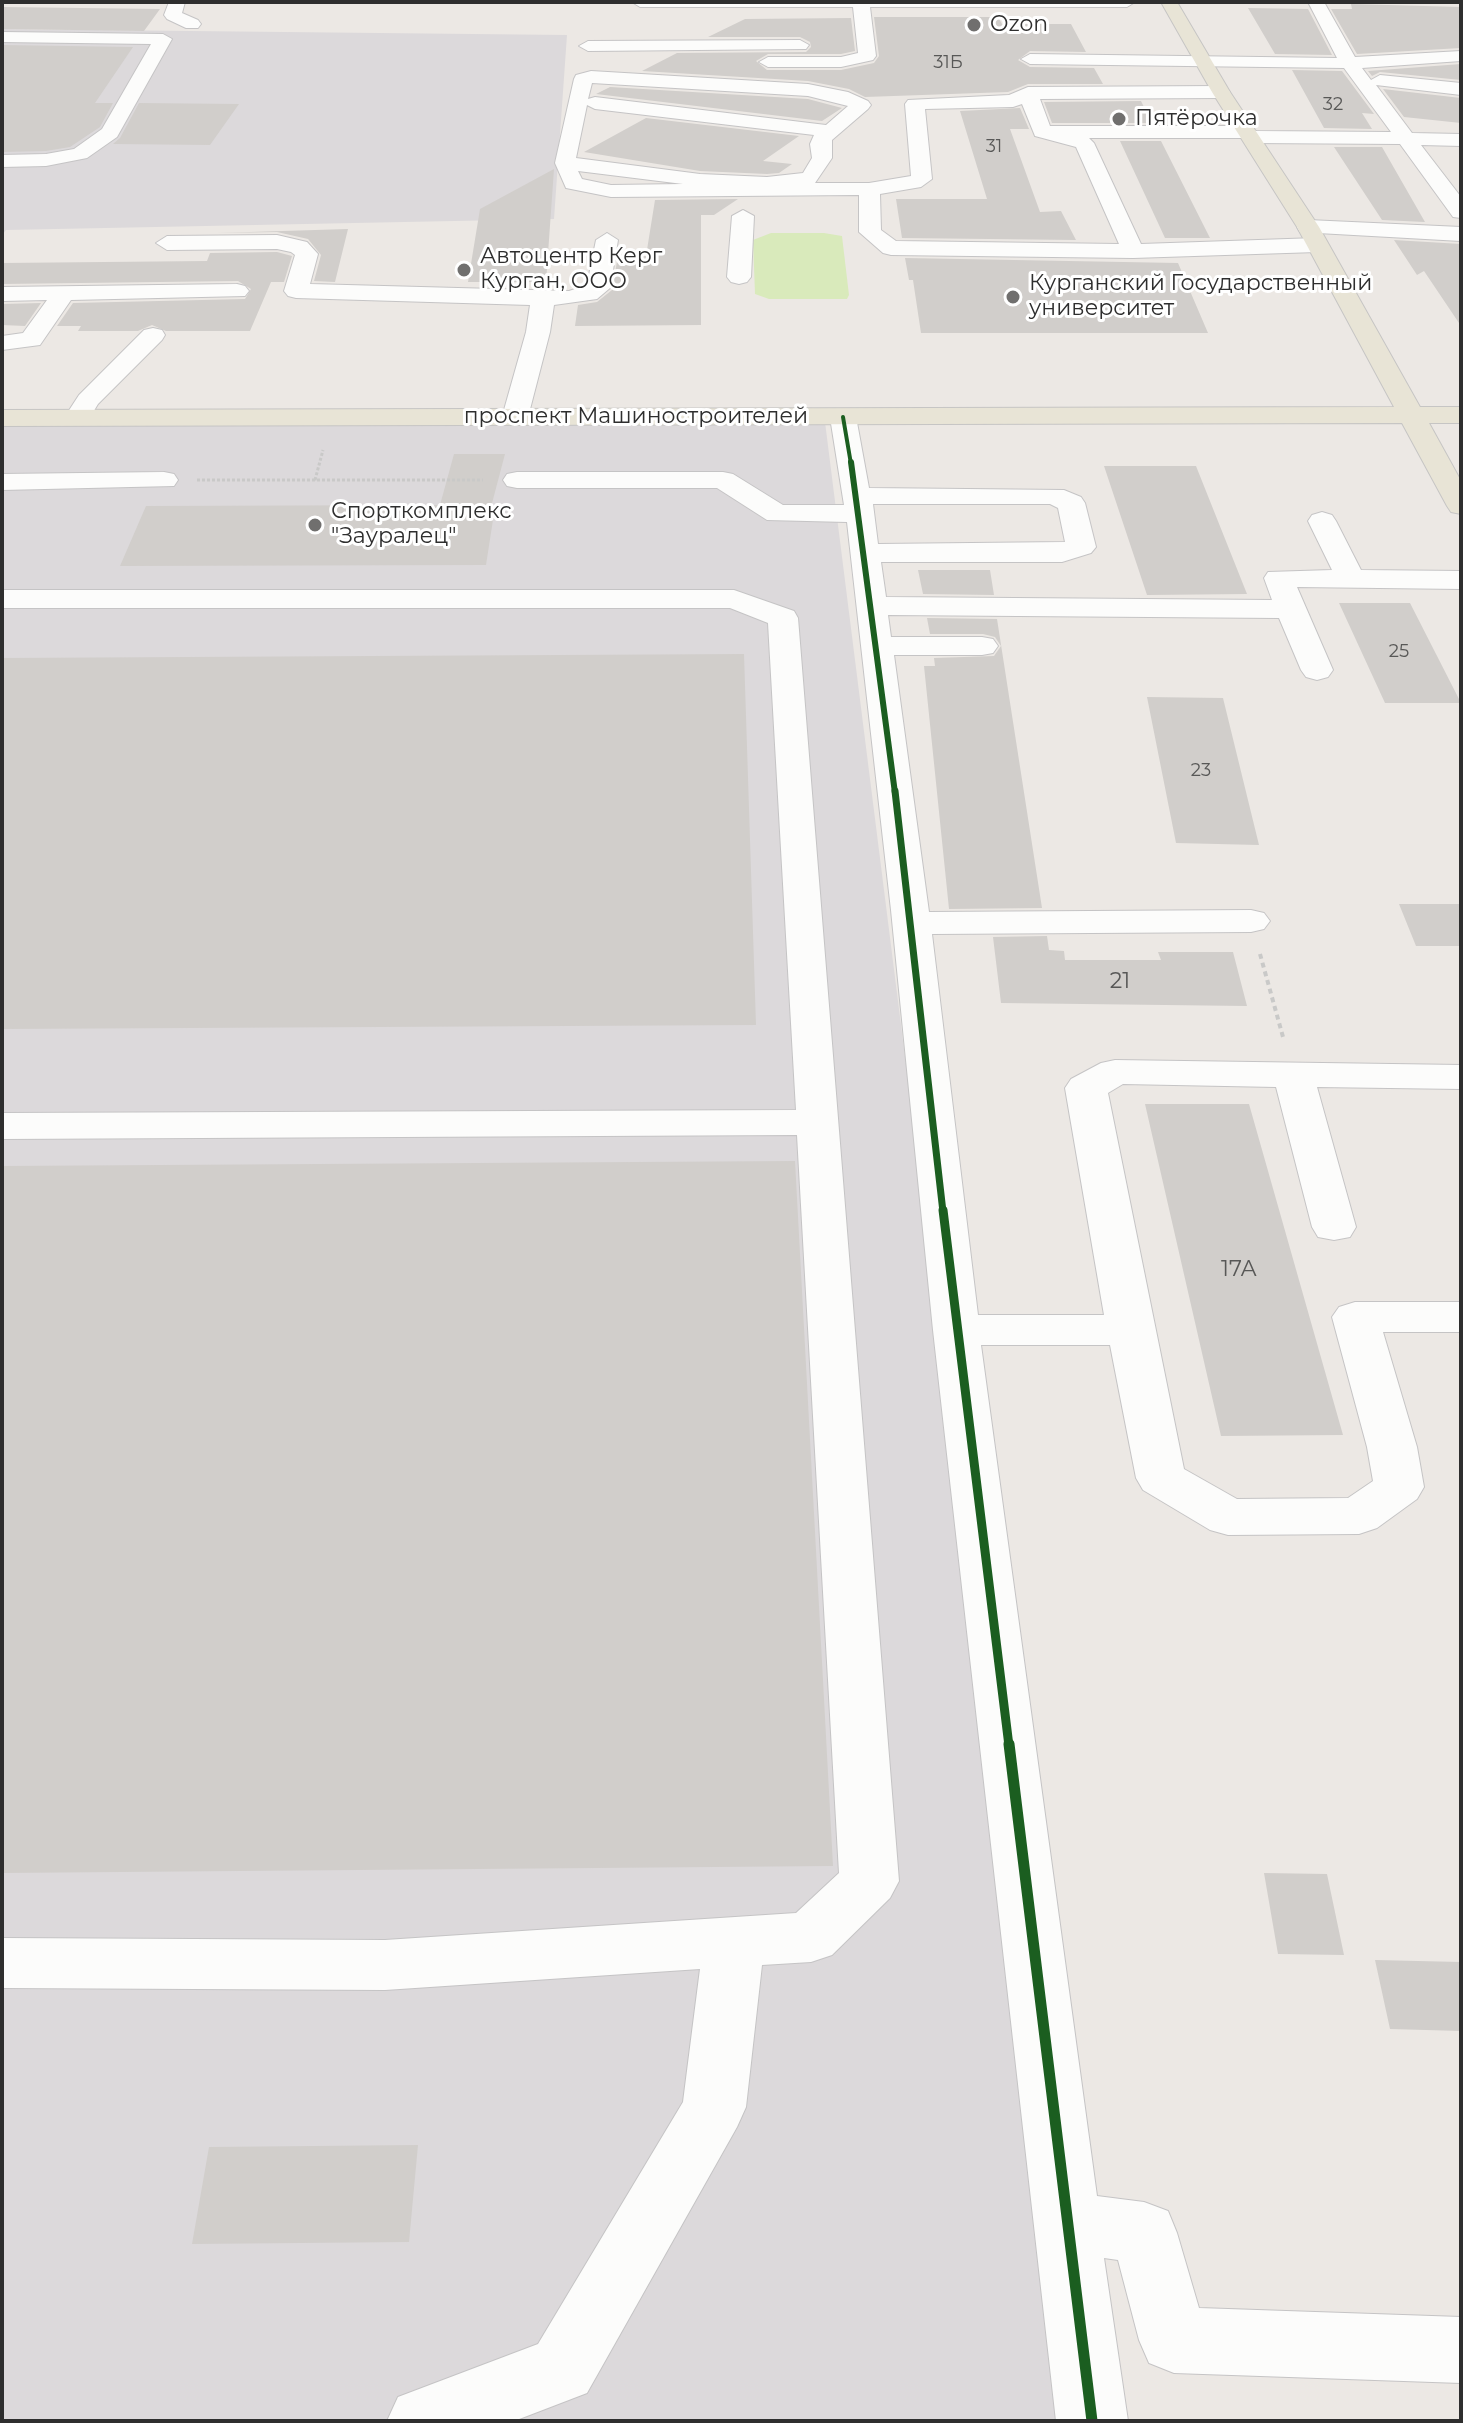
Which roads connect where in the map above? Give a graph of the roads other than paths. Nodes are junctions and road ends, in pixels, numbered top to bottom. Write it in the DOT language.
graph roads {
  1 [pos="177,2"];
  2 [pos="640,2"];
  3 [pos="823,2"];
  4 [pos="1127,2"];
  5 [pos="1169,2"];
  6 [pos="1316,2"];
  7 [pos="861,3"];
  8 [pos="192,24"];
  9 [pos="640,31"];
  10 [pos="818,31"];
  11 [pos="2,37"];
  12 [pos="1443,43"];
  13 [pos="588,54"];
  14 [pos="1461,56"];
  15 [pos="1030,59"];
  16 [pos="1203,61"];
  17 [pos="1360,79"];
  18 [pos="1461,89"];
  19 [pos="1152,92"];
  20 [pos="1221,92"];
  21 [pos="1028,93"];
  22 [pos="577,101"];
  23 [pos="1461,104"];
  24 [pos="828,131"];
  25 [pos="1053,132"];
  26 [pos="1175,132"];
  27 [pos="1249,135"];
  28 [pos="1406,138"];
  29 [pos="1461,140"];
  30 [pos="2,161"];
  31 [pos="565,163"];
  32 [pos="869,189"];
  33 [pos="744,191"];
  34 [pos="1461,212"];
  35 [pos="1461,234"];
  36 [pos="1312,236"];
  37 [pos="607,240"];
  38 [pos="167,243"];
  39 [pos="1133,251"];
  40 [pos="739,277"];
  41 [pos="237,291"];
  42 [pos="64,293"];
  43 [pos="2,294"];
  44 [pos="543,298"];
  45 [pos="153,335"];
  46 [pos="2,343"];
  47 [pos="1411,414"];
  48 [pos="1461,415"];
  49 [pos="515,417"];
  50 [pos="843,417"];
  51 [pos="2,418"];
  52 [pos="77,418"];
  53 [pos="164,480"];
  54 [pos="517,480"];
  55 [pos="2,482"];
  56 [pos="859,505"];
  57 [pos="1461,506"];
  58 [pos="1322,521"];
  59 [pos="865,553"];
  60 [pos="1351,579"];
  61 [pos="1461,580"];
  62 [pos="2,599"];
  63 [pos="1290,609"];
  64 [pos="873,626"];
  65 [pos="982,646"];
  66 [pos="1317,670"];
  67 [pos="1251,921"];
  68 [pos="912,923"];
  69 [pos="1294,1077"];
  70 [pos="1461,1077"];
  71 [pos="818,1122"];
  72 [pos="2,1126"];
  73 [pos="1334,1227"];
  74 [pos="1461,1317"];
  75 [pos="956,1330"];
  76 [pos="1130,1330"];
  77 [pos="734,1942"];
  78 [pos="2,1963"];
  79 [pos="1066,2223"];
  80 [pos="1461,2350"];
  81 [pos="423,2421"];
  82 [pos="1092,2421"];
  1 -- 8 [label="street"];
  2 -- 3 [label="street"];
  3 -- 7 [label="street"];
  4 -- 7 [label="street"];
  5 -- 16 [label="main road"];
  6 -- 17 [label="street"];
  7 -- 13 [label="street"];
  9 -- 10 [label="street"];
  11 -- 30 [label="street"];
  12 -- 14 [label="street"];
  12 -- 17 [label="street"];
  15 -- 16 [label="street"];
  16 -- 17 [label="street"];
  16 -- 20 [label="main road"];
  17 -- 18 [label="street"];
  17 -- 23 [label="street"];
  17 -- 28 [label="street"];
  19 -- 20 [label="street"];
  19 -- 21 [label="street"];
  19 -- 26 [label="street"];
  20 -- 27 [label="main road"];
  21 -- 25 [label="street"];
  21 -- 32 [label="street"];
  22 -- 24 [label="street"];
  22 -- 24 [label="street"];
  22 -- 31 [label="street"];
  24 -- 31 [label="street"];
  25 -- 26 [label="street"];
  25 -- 39 [label="street"];
  26 -- 27 [label="street"];
  27 -- 28 [label="street"];
  27 -- 36 [label="main road"];
  28 -- 29 [label="street"];
  28 -- 34 [label="street"];
  31 -- 33 [label="street"];
  32 -- 33 [label="street"];
  32 -- 39 [label="street"];
  33 -- 40 [label="street"];
  35 -- 36 [label="street"];
  36 -- 39 [label="street"];
  36 -- 47 [label="main road"];
  37 -- 44 [label="street"];
  38 -- 44 [label="street"];
  41 -- 42 [label="street"];
  42 -- 43 [label="street"];
  42 -- 46 [label="street"];
  44 -- 49 [label="street"];
  45 -- 52 [label="street"];
  47 -- 48 [label="main road, проспект Машиностроителей"];
  47 -- 50 [label="main road, проспект Машиностроителей"];
  47 -- 57 [label="main road"];
  49 -- 50 [label="main road, проспект Машиностроителей"];
  49 -- 52 [label="main road, проспект Машиностроителей"];
  50 -- 56 [label="street"];
  51 -- 52 [label="main road, проспект Машиностроителей"];
  53 -- 55 [label="street"];
  54 -- 56 [label="street"];
  56 -- 59 [label="street"];
  56 -- 59 [label="street"];
  58 -- 60 [label="street"];
  59 -- 64 [label="street"];
  60 -- 61 [label="street"];
  60 -- 63 [label="street"];
  62 -- 71 [label="street"];
  63 -- 64 [label="street"];
  63 -- 66 [label="street"];
  64 -- 65 [label="street"];
  64 -- 68 [label="street"];
  67 -- 68 [label="street"];
  68 -- 75 [label="street"];
  69 -- 70 [label="street"];
  69 -- 73 [label="street"];
  69 -- 76 [label="street"];
  71 -- 72 [label="street"];
  71 -- 77 [label="street"];
  74 -- 76 [label="street"];
  75 -- 76 [label="street"];
  75 -- 79 [label="street"];
  77 -- 78 [label="street"];
  77 -- 81 [label="street"];
  79 -- 80 [label="street"];
  79 -- 82 [label="street"];
}
